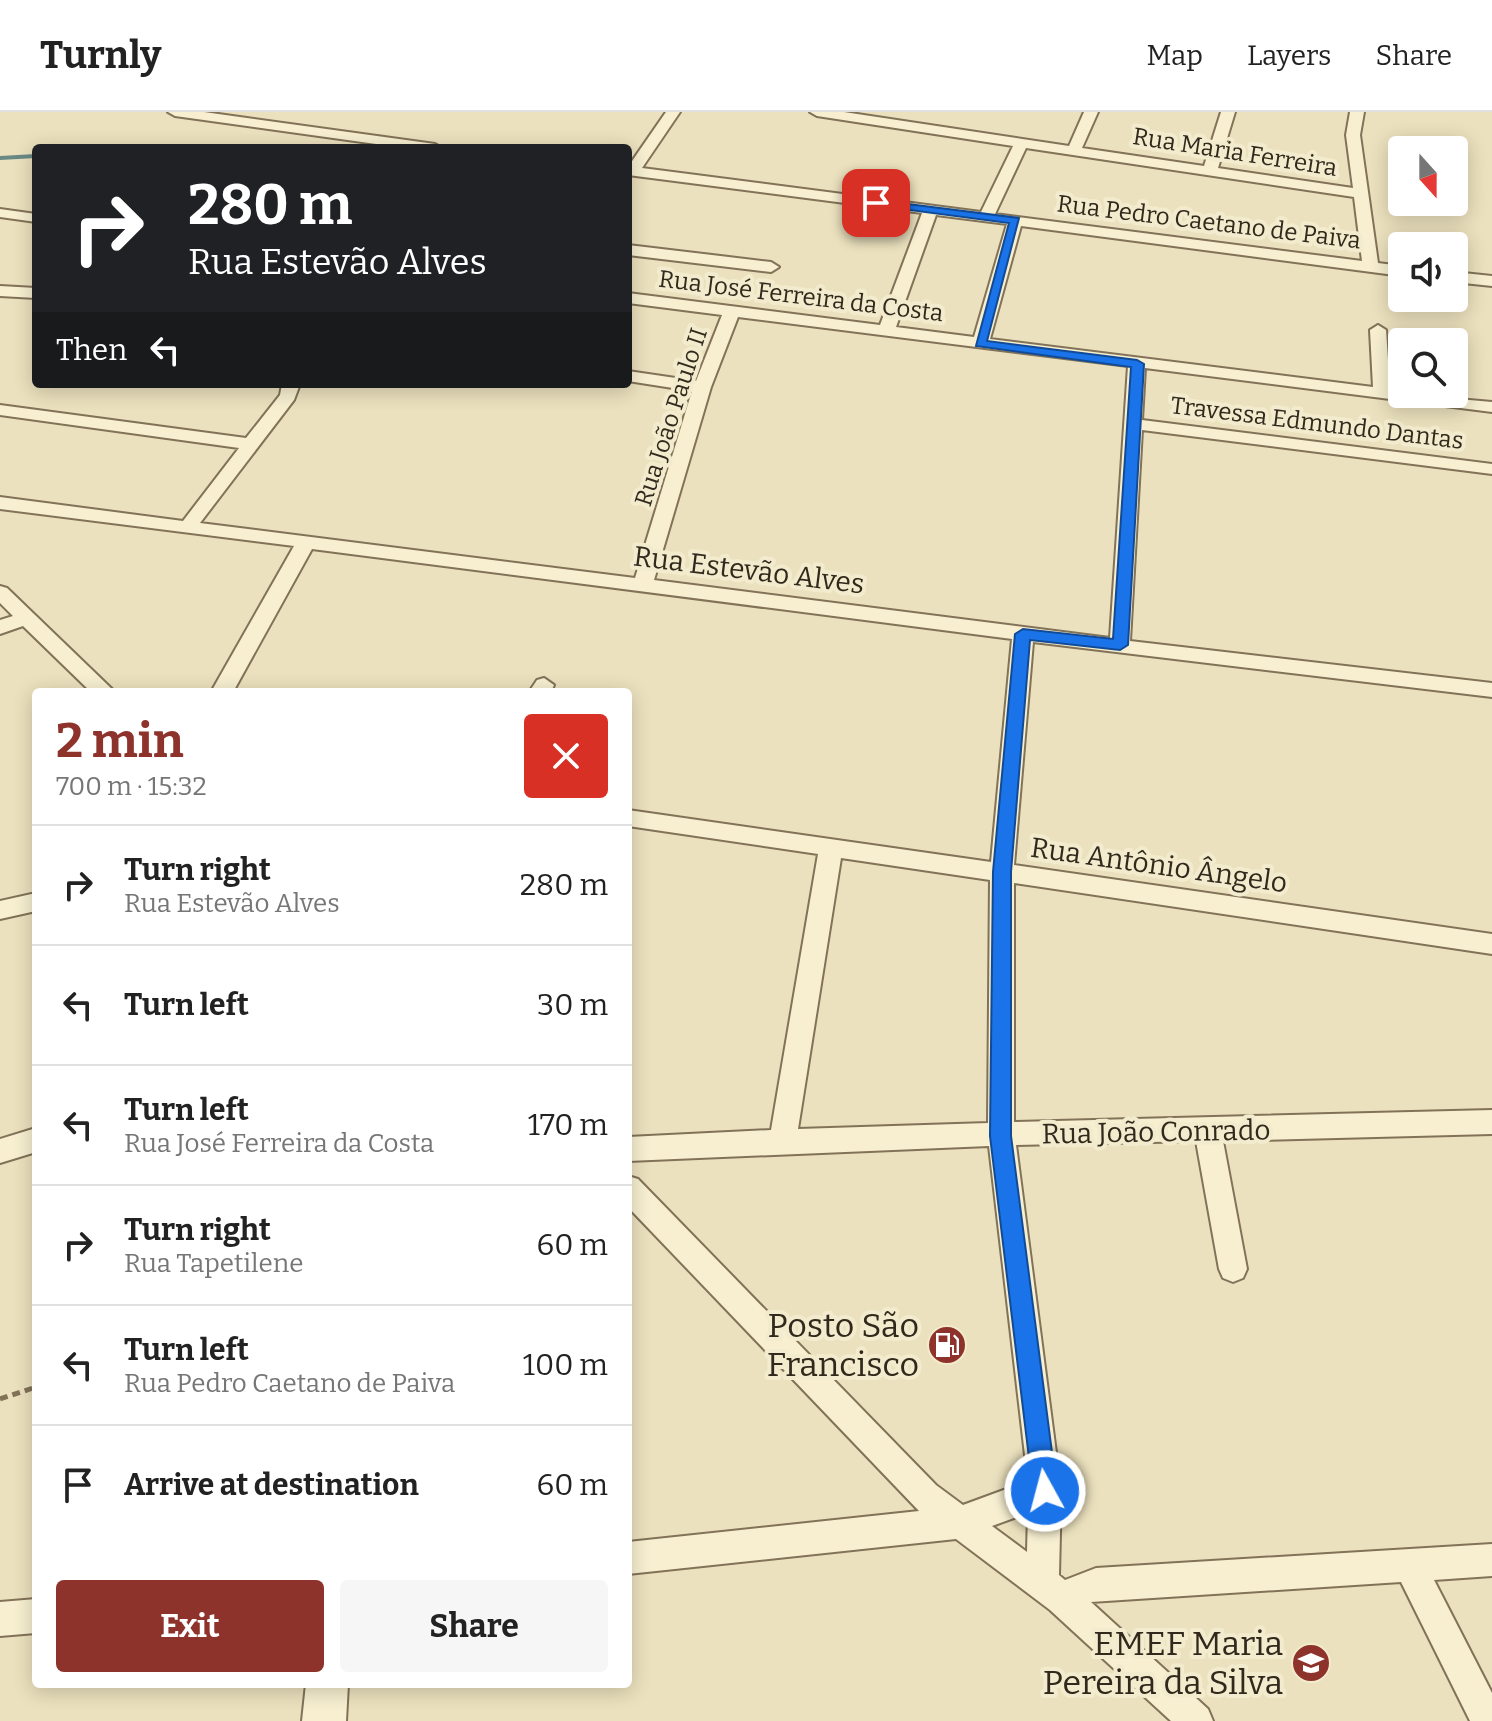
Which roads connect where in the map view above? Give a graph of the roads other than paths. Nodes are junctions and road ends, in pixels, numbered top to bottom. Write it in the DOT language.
graph roads {
  1 [pos="175,112"];
  2 [pos="317,112"];
  3 [pos="673,112"];
  4 [pos="817,112"];
  5 [pos="955,112"];
  6 [pos="1091,112"];
  7 [pos="1228,112"];
  8 [pos="1357,112"];
  9 [pos="297,131"];
  10 [pos="944,131"];
  11 [pos="320,133"];
  12 [pos="1022,141"];
  13 [pos="308,144"];
  14 [pos="404,144"];
  15 [pos="1075,148"];
  16 [pos="632,169"];
  17 [pos="1210,171"];
  18 [pos="632,172"];
  19 [pos="1362,194"];
  20 [pos="931,210"];
  21 [pos="0,213"];
  22 [pos="32,217"];
  23 [pos="986,218"];
  24 [pos="1015,221"];
  25 [pos="632,250"];
  26 [pos="771,267"];
  27 [pos="1371,267"];
  28 [pos="1388,269"];
  29 [pos="1468,278"];
  30 [pos="1492,281"];
  31 [pos="32,293"];
  32 [pos="3,294"];
  33 [pos="632,298"];
  34 [pos="732,311"];
  35 [pos="1378,330"];
  36 [pos="886,331"];
  37 [pos="980,344"];
  38 [pos="1137,364"];
  39 [pos="632,377"];
  40 [pos="702,387"];
  41 [pos="290,388"];
  42 [pos="1382,393"];
  43 [pos="1492,407"];
  44 [pos="0,410"];
  45 [pos="1136,424"];
  46 [pos="248,444"];
  47 [pos="1492,469"];
  48 [pos="0,503"];
  49 [pos="189,525"];
  50 [pos="307,540"];
  51 [pos="643,584"];
  52 [pos="0,592"];
  53 [pos="26,618"];
  54 [pos="0,627"];
  55 [pos="1023,634"];
  56 [pos="1120,645"];
  57 [pos="100,688"];
  58 [pos="224,688"];
  59 [pos="1492,690"];
  60 [pos="632,819"];
  61 [pos="831,848"];
  62 [pos="1002,872"];
  63 [pos="32,903"];
  64 [pos="0,910"];
  65 [pos="1492,944"];
  66 [pos="1492,1122"];
  67 [pos="1208,1132"];
  68 [pos="1001,1136"];
  69 [pos="783,1139"];
  70 [pos="32,1141"];
  71 [pos="632,1149"];
  72 [pos="0,1151"];
  73 [pos="632,1194"];
  74 [pos="1233,1269"];
  75 [pos="1045,1491"];
  76 [pos="958,1523"];
  77 [pos="632,1558"];
  78 [pos="1492,1560"];
  79 [pos="1410,1566"];
  80 [pos="1052,1590"];
  81 [pos="32,1616"];
  82 [pos="0,1619"];
  83 [pos="327,1688"];
  84 [pos="324,1721"];
  85 [pos="1196,1721"];
  86 [pos="1488,1721"];
  1 -- 9 [label="street"];
  2 -- 9 [label="street"];
  3 -- 16 [label="street"];
  4 -- 10 [label="street, Rua Maria Ferreira"];
  5 -- 10 [label="street"];
  6 -- 15 [label="street"];
  7 -- 17 [label="street"];
  8 -- 19 [label="street"];
  9 -- 11 [label="street"];
  10 -- 12 [label="street, Rua Maria Ferreira"];
  11 -- 13 [label="street"];
  11 -- 14 [label="street"];
  12 -- 15 [label="street, Rua Maria Ferreira"];
  12 -- 23 [label="street"];
  15 -- 17 [label="street, Rua Maria Ferreira"];
  17 -- 19 [label="street, Rua Maria Ferreira"];
  18 -- 20 [label="street, Rua Pedro Caetano de Paiva"];
  19 -- 27 [label="street"];
  20 -- 23 [label="street, Rua Pedro Caetano de Paiva"];
  20 -- 36 [label="street"];
  21 -- 22 [label="street"];
  23 -- 24 [label="street, Rua Pedro Caetano de Paiva"];
  24 -- 27 [label="street, Rua Pedro Caetano de Paiva"];
  24 -- 37 [label="street"];
  25 -- 26 [label="street"];
  27 -- 28 [label="street, Rua Pedro Caetano de Paiva"];
  29 -- 30 [label="street"];
  31 -- 32 [label="street"];
  33 -- 34 [label="street, Rua José Ferreira da Costa"];
  34 -- 36 [label="street, Rua José Ferreira da Costa"];
  34 -- 40 [label="street, Rua João Paulo II"];
  35 -- 42 [label="street"];
  36 -- 37 [label="street, Rua José Ferreira da Costa"];
  37 -- 38 [label="street, Rua José Ferreira da Costa"];
  38 -- 42 [label="street, Rua José Ferreira da Costa"];
  38 -- 45 [label="street"];
  39 -- 40 [label="street"];
  40 -- 51 [label="street, Rua João Paulo II"];
  41 -- 46 [label="street"];
  42 -- 43 [label="street, Rua José Ferreira da Costa"];
  44 -- 46 [label="street"];
  45 -- 47 [label="street, Travessa Edmundo Dantas"];
  45 -- 56 [label="street"];
  46 -- 49 [label="street"];
  48 -- 49 [label="street, Rua Estevão Alves"];
  49 -- 50 [label="street, Rua Estevão Alves"];
  50 -- 51 [label="street, Rua Estevão Alves"];
  50 -- 58 [label="street"];
  51 -- 55 [label="street, Rua Estevão Alves"];
  52 -- 53 [label="street"];
  53 -- 54 [label="street"];
  53 -- 57 [label="street"];
  55 -- 56 [label="street, Rua Estevão Alves"];
  55 -- 62 [label="street"];
  56 -- 59 [label="street, Rua Estevão Alves"];
  60 -- 61 [label="street, Rua Antônio Ângelo"];
  61 -- 62 [label="street, Rua Antônio Ângelo"];
  61 -- 69 [label="street"];
  62 -- 65 [label="street, Rua Antônio Ângelo"];
  62 -- 68 [label="street"];
  63 -- 64 [label="street"];
  66 -- 67 [label="street, Rua João Conrado"];
  67 -- 68 [label="street, Rua João Conrado"];
  67 -- 74 [label="street"];
  68 -- 69 [label="street, Rua João Conrado"];
  68 -- 75 [label="street"];
  69 -- 71 [label="street, Rua João Conrado"];
  70 -- 72 [label="street"];
  73 -- 76 [label="street"];
  75 -- 76 [label="street"];
  75 -- 80 [label="street"];
  76 -- 77 [label="street"];
  76 -- 80 [label="street"];
  78 -- 79 [label="street"];
  79 -- 80 [label="street"];
  79 -- 86 [label="street"];
  80 -- 85 [label="street"];
  81 -- 82 [label="street"];
  83 -- 84 [label="street"];
}
